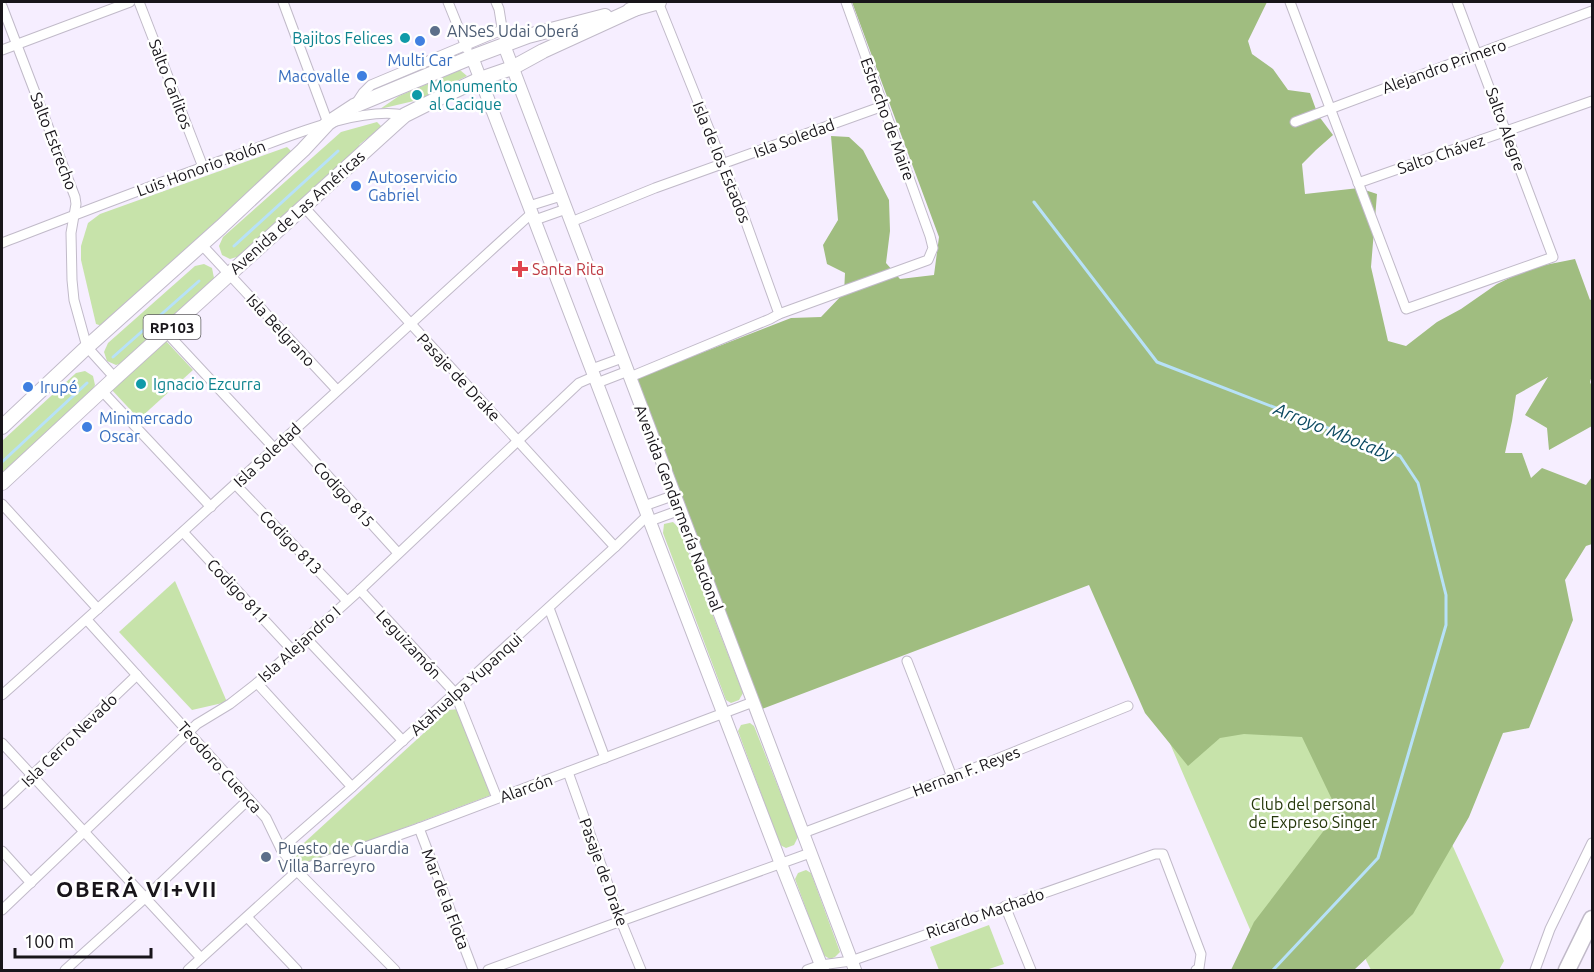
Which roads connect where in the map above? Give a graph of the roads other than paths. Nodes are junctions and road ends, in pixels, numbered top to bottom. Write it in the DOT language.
graph roads {
  1 [pos="130,2"];
  2 [pos="139,2"];
  3 [pos="283,2"];
  4 [pos="448,2"];
  5 [pos="496,2"];
  6 [pos="658,2"];
  7 [pos="846,2"];
  8 [pos="1290,2"];
  9 [pos="1457,2"];
  10 [pos="2,6"];
  11 [pos="637,8"];
  12 [pos="1593,11"];
  13 [pos="503,37"];
  14 [pos="16,45"];
  15 [pos="2,50"];
  16 [pos="468,51"];
  17 [pos="1478,54"];
  18 [pos="512,68"];
  19 [pos="480,79"];
  20 [pos="1593,101"];
  21 [pos="354,106"];
  22 [pos="883,106"];
  23 [pos="1330,109"];
  24 [pos="405,115"];
  25 [pos="346,120"];
  26 [pos="1295,122"];
  27 [pos="328,123"];
  28 [pos="1507,132"];
  29 [pos="723,163"];
  30 [pos="202,167"];
  31 [pos="1358,183"];
  32 [pos="561,196"];
  33 [pos="304,207"];
  34 [pos="532,213"];
  35 [pos="74,215"];
  36 [pos="569,215"];
  37 [pos="2,243"];
  38 [pos="201,244"];
  39 [pos="229,274"];
  40 [pos="775,317"];
  41 [pos="410,324"];
  42 [pos="166,332"];
  43 [pos="87,347"];
  44 [pos="622,358"];
  45 [pos="629,374"];
  46 [pos="595,376"];
  47 [pos="115,378"];
  48 [pos="337,390"];
  49 [pos="102,391"];
  50 [pos="2,427"];
  51 [pos="290,434"];
  52 [pos="518,441"];
  53 [pos="274,448"];
  54 [pos="2,483"];
  55 [pos="235,484"];
  56 [pos="675,495"];
  57 [pos="2,504"];
  58 [pos="211,507"];
  59 [pos="680,510"];
  60 [pos="647,514"];
  61 [pos="183,532"];
  62 [pos="615,547"];
  63 [pos="398,553"];
  64 [pos="360,590"];
  65 [pos="346,601"];
  66 [pos="549,608"];
  67 [pos="98,609"];
  68 [pos="87,620"];
  69 [pos="306,638"];
  70 [pos="293,651"];
  71 [pos="907,661"];
  72 [pos="137,675"];
  73 [pos="256,683"];
  74 [pos="455,693"];
  75 [pos="2,696"];
  76 [pos="753,702"];
  77 [pos="1128,706"];
  78 [pos="724,714"];
  79 [pos="189,732"];
  80 [pos="403,741"];
  81 [pos="2,743"];
  82 [pos="605,758"];
  83 [pos="568,772"];
  84 [pos="32,776"];
  85 [pos="952,777"];
  86 [pos="352,787"];
  87 [pos="497,798"];
  88 [pos="249,799"];
  89 [pos="2,804"];
  90 [pos="419,828"];
  91 [pos="83,831"];
  92 [pos="803,834"];
  93 [pos="1593,843"];
  94 [pos="281,849"];
  95 [pos="2,851"];
  96 [pos="810,853"];
  97 [pos="781,864"];
  98 [pos="297,871"];
  99 [pos="31,882"];
  100 [pos="145,898"];
  101 [pos="1005,906"];
  102 [pos="2,910"];
  103 [pos="247,917"];
  104 [pos="1593,919"];
  105 [pos="621,921"];
  106 [pos="853,965"];
  107 [pos="196,966"];
  108 [pos="822,968"];
  109 [pos="1197,969"];
  110 [pos="65,970"];
  111 [pos="297,970"];
  112 [pos="395,970"];
  113 [pos="473,970"];
  114 [pos="488,970"];
  115 [pos="641,970"];
  116 [pos="807,970"];
  117 [pos="1031,970"];
  118 [pos="1535,970"];
  119 [pos="1567,970"];
  1 -- 14 [label="street"];
  2 -- 30 [label="street, Salto Carlitos"];
  3 -- 27 [label="street"];
  4 -- 16 [label="street"];
  5 -- 13 [label="street"];
  6 -- 11 [label="main road, Avenida de Las Américas / RP103"];
  6 -- 29 [label="street, Isla de los Estados"];
  7 -- 22 [label="street, Estrecho de Maire"];
  8 -- 23 [label="street"];
  9 -- 17 [label="street, Salto Alegre"];
  10 -- 14 [label="street, Salto Estrecho"];
  11 -- 13 [label="main road, Avenida de Las Américas / RP103"];
  11 -- 18 [label="main road, Avenida de Las Américas / RP103"];
  12 -- 17 [label="street, Alejandro Primero"];
  13 -- 16 [label="main road, Avenida de Las Américas / RP103"];
  13 -- 18 [label="street, Avenida Gendarmería Nacional"];
  14 -- 15 [label="street"];
  14 -- 35 [label="street, Salto Estrecho"];
  16 -- 19 [label="street, Avenida Gendarmería Nacional"];
  16 -- 21 [label="main road, Avenida de Las Américas / RP103"];
  17 -- 23 [label="street, Alejandro Primero"];
  17 -- 28 [label="street, Salto Alegre"];
  18 -- 19 [label="main road, Avenida de Las Américas / RP103"];
  18 -- 32 [label="street, Avenida Gendarmería Nacional"];
  19 -- 24 [label="main road, Avenida de Las Américas / RP103"];
  19 -- 34 [label="street, Avenida Gendarmería Nacional"];
  20 -- 28 [label="street, Salto Chávez"];
  21 -- 25 [label="street"];
  21 -- 27 [label="main road, Avenida de Las Américas / RP103"];
  22 -- 29 [label="street, Isla Soledad"];
  22 -- 40 [label="street, Estrecho de Maire"];
  23 -- 26 [label="street, Alejandro Primero"];
  23 -- 31 [label="street"];
  24 -- 25 [label="street, Luis Honorio Rolón"];
  24 -- 33 [label="main road, Avenida de Las Américas / RP103"];
  25 -- 27 [label="street, Luis Honorio Rolón"];
  27 -- 30 [label="street, Luis Honorio Rolón"];
  27 -- 38 [label="main road, Avenida de Las Américas / RP103"];
  28 -- 31 [label="street, Salto Chávez"];
  28 -- 31 [label="street, Salto Alegre"];
  29 -- 36 [label="street, Isla Soledad"];
  29 -- 40 [label="street, Isla de los Estados"];
  30 -- 35 [label="street, Luis Honorio Rolón"];
  32 -- 34 [label="street"];
  32 -- 36 [label="street, Avenida Gendarmería Nacional"];
  33 -- 39 [label="main road, Avenida de Las Américas / RP103"];
  33 -- 41 [label="street, Pasaje de Drake"];
  34 -- 36 [label="street, Isla Soledad"];
  34 -- 41 [label="street, Isla Soledad"];
  34 -- 46 [label="street, Avenida Gendarmería Nacional"];
  35 -- 37 [label="street, Luis Honorio Rolón"];
  35 -- 43 [label="street, Salto Estrecho"];
  36 -- 44 [label="street, Avenida Gendarmería Nacional"];
  38 -- 39 [label="street, Isla Belgrano"];
  38 -- 43 [label="main road, Avenida de Las Américas / RP103"];
  39 -- 42 [label="main road, Avenida de Las Américas / RP103"];
  39 -- 48 [label="street, Isla Belgrano"];
  40 -- 45 [label="street"];
  41 -- 48 [label="street, Isla Soledad"];
  41 -- 52 [label="street, Pasaje de Drake"];
  42 -- 47 [label="main road, Avenida de Las Américas / RP103"];
  42 -- 53 [label="street"];
  43 -- 47 [label="street, Salto Estrecho"];
  43 -- 50 [label="main road, Avenida de Las Américas / RP103"];
  44 -- 45 [label="street, Avenida Gendarmería Nacional"];
  44 -- 46 [label="street"];
  45 -- 46 [label="street"];
  45 -- 56 [label="street, Avenida Gendarmería Nacional"];
  46 -- 52 [label="street, Isla Alejandro I"];
  46 -- 60 [label="street, Avenida Gendarmería Nacional"];
  47 -- 49 [label="main road, Avenida de Las Américas / RP103"];
  48 -- 51 [label="street, Isla Soledad"];
  49 -- 54 [label="main road, Avenida de Las Américas / RP103"];
  49 -- 58 [label="street"];
  51 -- 53 [label="street, Isla Soledad"];
  51 -- 63 [label="street, Codigo 815"];
  52 -- 62 [label="street, Pasaje de Drake"];
  52 -- 63 [label="street, Isla Alejandro I"];
  53 -- 55 [label="street, Isla Soledad"];
  55 -- 58 [label="street, Isla Soledad"];
  55 -- 65 [label="street, Codigo 813"];
  56 -- 59 [label="street, Avenida Gendarmería Nacional"];
  56 -- 60 [label="street"];
  57 -- 67 [label="street"];
  58 -- 61 [label="street, Isla Soledad"];
  59 -- 60 [label="street"];
  59 -- 76 [label="street, Avenida Gendarmería Nacional"];
  60 -- 62 [label="street, Atahualpa Yupanqui"];
  60 -- 78 [label="street, Avenida Gendarmería Nacional"];
  61 -- 67 [label="street, Isla Soledad"];
  61 -- 70 [label="street, Codigo 811"];
  62 -- 66 [label="street, Atahualpa Yupanqui"];
  63 -- 64 [label="street, Isla Alejandro I"];
  64 -- 65 [label="street, Isla Alejandro I"];
  64 -- 74 [label="street, Leguizamón"];
  65 -- 69 [label="street, Isla Alejandro I"];
  66 -- 74 [label="street, Atahualpa Yupanqui"];
  66 -- 82 [label="street"];
  67 -- 68 [label="street, Isla Soledad"];
  68 -- 72 [label="street, Teodoro Cuenca"];
  68 -- 75 [label="street, Isla Soledad"];
  69 -- 70 [label="street, Isla Alejandro I"];
  69 -- 80 [label="street"];
  70 -- 73 [label="street, Isla Alejandro I"];
  71 -- 85 [label="street"];
  72 -- 79 [label="street, Teodoro Cuenca"];
  72 -- 84 [label="street, Isla Cerro Nevado"];
  73 -- 79 [label="street, Isla Alejandro I"];
  73 -- 86 [label="street"];
  74 -- 80 [label="street, Atahualpa Yupanqui"];
  74 -- 87 [label="street, Leguizamón"];
  76 -- 78 [label="street, Alarcón"];
  76 -- 92 [label="street, Avenida Gendarmería Nacional"];
  77 -- 85 [label="street, Hernan F. Reyes"];
  78 -- 82 [label="street, Alarcón"];
  78 -- 97 [label="street, Avenida Gendarmería Nacional"];
  79 -- 88 [label="street, Teodoro Cuenca"];
  79 -- 91 [label="street, Isla Alejandro I"];
  80 -- 86 [label="street, Atahualpa Yupanqui"];
  81 -- 84 [label="street"];
  82 -- 83 [label="street, Alarcón"];
  83 -- 87 [label="street, Alarcón"];
  83 -- 105 [label="street, Pasaje de Drake"];
  84 -- 89 [label="street, Isla Cerro Nevado"];
  84 -- 91 [label="street"];
  85 -- 92 [label="street, Hernan F. Reyes"];
  86 -- 94 [label="street, Atahualpa Yupanqui"];
  87 -- 90 [label="street, Alarcón"];
  88 -- 94 [label="street, Teodoro Cuenca"];
  88 -- 100 [label="street"];
  90 -- 98 [label="street, Alarcón"];
  90 -- 113 [label="street, Mar de la Flota"];
  91 -- 99 [label="street, Isla Alejandro I"];
  91 -- 100 [label="street"];
  92 -- 96 [label="street, Avenida Gendarmería Nacional"];
  93 -- 118 [label="street"];
  94 -- 98 [label="street, Teodoro Cuenca"];
  95 -- 99 [label="street"];
  96 -- 97 [label="street"];
  96 -- 106 [label="street, Avenida Gendarmería Nacional"];
  97 -- 105 [label="street"];
  97 -- 108 [label="street, Avenida Gendarmería Nacional"];
  98 -- 103 [label="street"];
  98 -- 112 [label="street, Teodoro Cuenca"];
  99 -- 102 [label="street, Isla Alejandro I"];
  100 -- 107 [label="street"];
  100 -- 110 [label="street"];
  101 -- 106 [label="street, Ricardo Machado"];
  101 -- 109 [label="street, Ricardo Machado"];
  101 -- 117 [label="street"];
  103 -- 107 [label="street"];
  103 -- 111 [label="street"];
  104 -- 119 [label="highway"];
  105 -- 114 [label="street"];
  105 -- 115 [label="street, Pasaje de Drake"];
  106 -- 108 [label="street, Ricardo Machado"];
  108 -- 116 [label="street, Ricardo Machado"];
}
